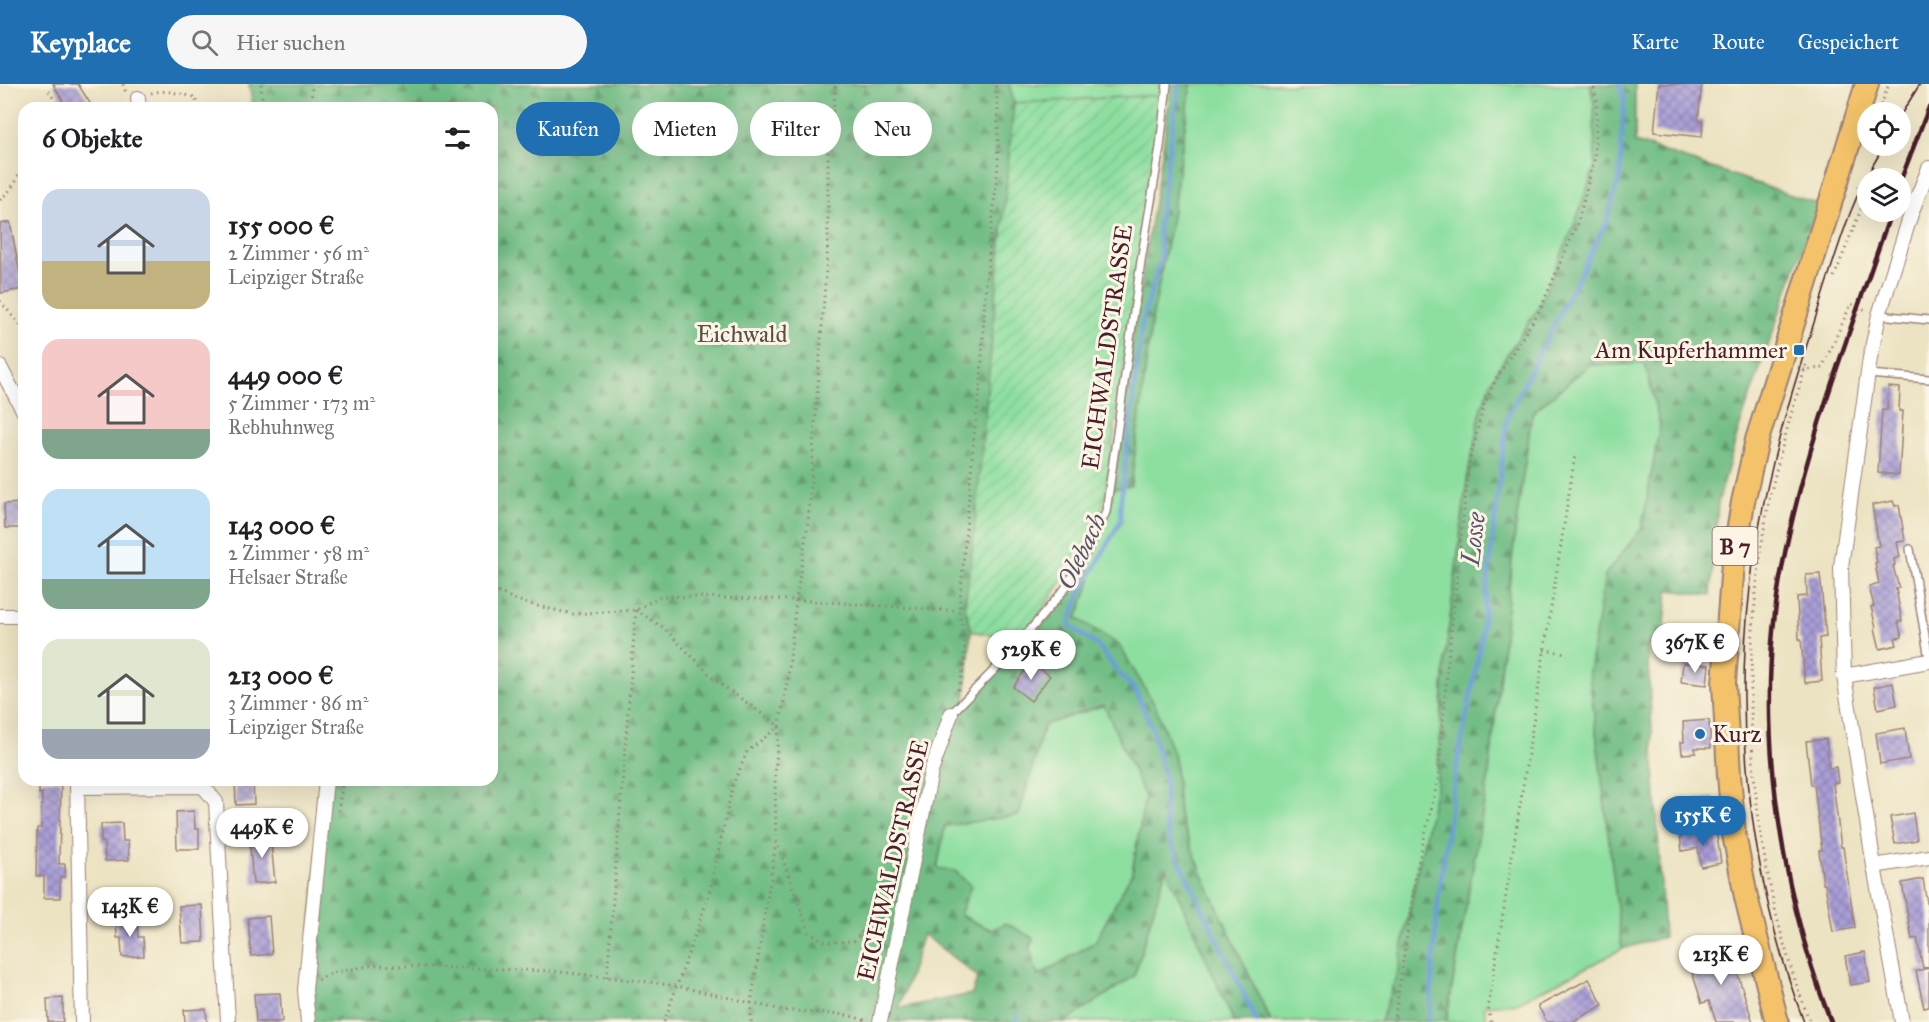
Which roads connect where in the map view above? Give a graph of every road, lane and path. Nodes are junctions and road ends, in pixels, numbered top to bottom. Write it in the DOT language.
graph roads {
  1 [pos="261,84"];
  2 [pos="312,84"];
  3 [pos="836,84"];
  4 [pos="995,84"];
  5 [pos="1167,84"];
  6 [pos="1593,84"];
  7 [pos="1868,84"];
  8 [pos="1889,84"];
  9 [pos="49,91"];
  10 [pos="153,93"];
  11 [pos="55,102"];
  12 [pos="196,102"];
  13 [pos="262,102"];
  14 [pos="311,102"];
  15 [pos="1882,102"];
  16 [pos="1929,168"];
  17 [pos="18,177"];
  18 [pos="1853,178"];
  19 [pos="0,200"];
  20 [pos="1834,277"];
  21 [pos="0,302"];
  22 [pos="1879,315"];
  23 [pos="1929,320"];
  24 [pos="18,323"];
  25 [pos="0,368"];
  26 [pos="1868,374"];
  27 [pos="1929,379"];
  28 [pos="18,401"];
  29 [pos="1575,455"];
  30 [pos="1910,549"];
  31 [pos="498,592"];
  32 [pos="796,600"];
  33 [pos="636,610"];
  34 [pos="958,611"];
  35 [pos="0,616"];
  36 [pos="18,616"];
  37 [pos="1544,650"];
  38 [pos="1566,654"];
  39 [pos="1929,660"];
  40 [pos="1844,676"];
  41 [pos="951,714"];
  42 [pos="778,726"];
  43 [pos="77,786"];
  44 [pos="203,786"];
  45 [pos="325,786"];
  46 [pos="776,840"];
  47 [pos="1929,857"];
  48 [pos="1874,866"];
  49 [pos="907,896"];
  50 [pos="607,977"];
  51 [pos="677,986"];
  52 [pos="305,990"];
  53 [pos="751,1003"];
  54 [pos="82,1022"];
  55 [pos="228,1022"];
  56 [pos="308,1022"];
  57 [pos="664,1022"];
  58 [pos="751,1022"];
  59 [pos="871,1022"];
  60 [pos="880,1022"];
  61 [pos="1394,1022"];
  62 [pos="1491,1022"];
  63 [pos="1777,1022"];
  64 [pos="1810,1022"];
  65 [pos="1902,1022"];
  1 -- 13 [label="path"];
  2 -- 14 [label="path"];
  3 -- 32 [label="path"];
  4 -- 34 [label="path"];
  5 -- 41 [label="lane, EICHWALDSTRASSE"];
  6 -- 61 [label="path"];
  7 -- 63 [label="main road, B 7"];
  8 -- 15 [label="path"];
  9 -- 11 [label="path"];
  10 -- 12 [label="path"];
  16 -- 22 [label="street"];
  17 -- 19 [label="path"];
  18 -- 20 [label="path"];
  21 -- 24 [label="path"];
  22 -- 23 [label="lane"];
  22 -- 26 [label="street"];
  22 -- 64 [label="path"];
  25 -- 28 [label="street"];
  26 -- 27 [label="lane"];
  26 -- 40 [label="street"];
  29 -- 37 [label="path"];
  30 -- 39 [label="lane"];
  31 -- 33 [label="path"];
  32 -- 33 [label="path"];
  32 -- 34 [label="path"];
  32 -- 42 [label="path"];
  33 -- 42 [label="path"];
  33 -- 50 [label="path"];
  34 -- 41 [label="path"];
  35 -- 36 [label="street"];
  37 -- 38 [label="path"];
  37 -- 62 [label="path"];
  39 -- 40 [label="street"];
  40 -- 48 [label="street"];
  41 -- 49 [label="street, EICHWALDSTRASSE"];
  42 -- 46 [label="path"];
  42 -- 51 [label="path"];
  43 -- 54 [label="street"];
  44 -- 55 [label="street"];
  45 -- 52 [label="street"];
  46 -- 49 [label="path"];
  46 -- 53 [label="path"];
  47 -- 48 [label="street"];
  48 -- 65 [label="street"];
  49 -- 60 [label="street, EICHWALDSTRASSE"];
  50 -- 51 [label="path"];
  50 -- 52 [label="path"];
  51 -- 53 [label="path"];
  51 -- 57 [label="path"];
  52 -- 56 [label="street"];
  53 -- 58 [label="path"];
  53 -- 59 [label="path"];
}
